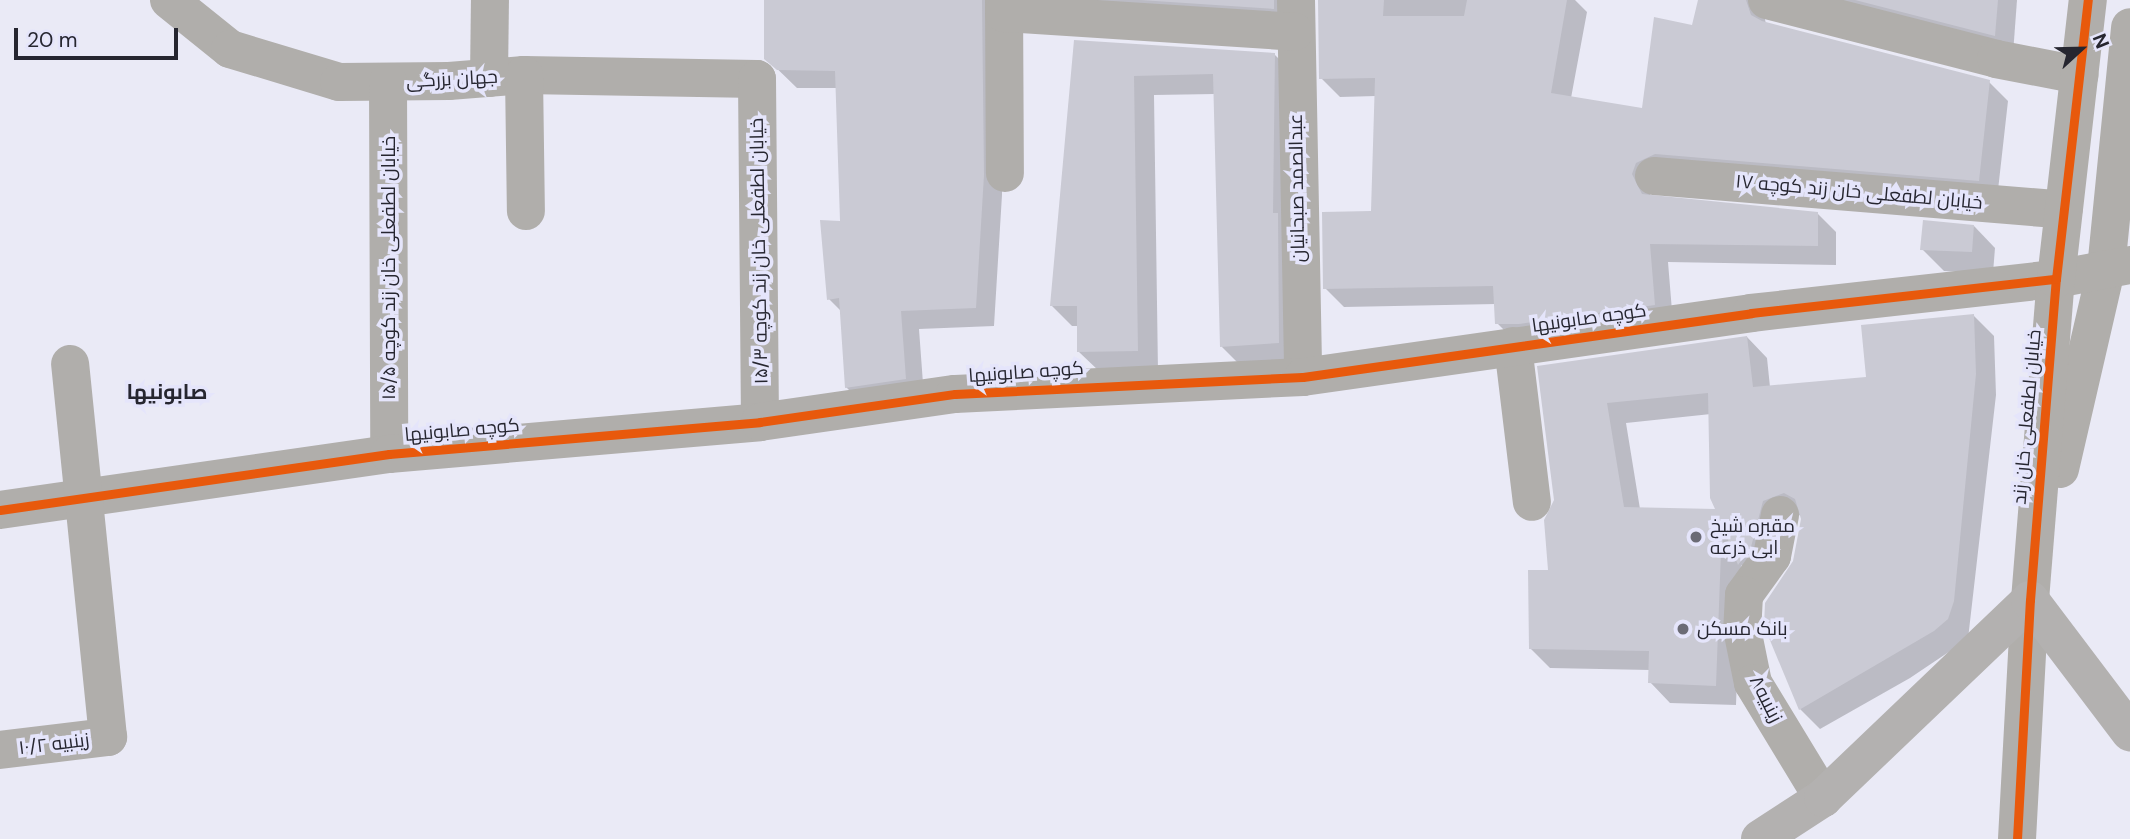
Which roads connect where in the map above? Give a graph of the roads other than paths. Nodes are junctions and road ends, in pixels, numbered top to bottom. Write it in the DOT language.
graph roads {
  1 [pos="169,0"];
  2 [pos="490,0"];
  3 [pos="1767,0"];
  4 [pos="2088,0"];
  5 [pos="1004,7"];
  6 [pos="1295,16"];
  7 [pos="2130,27"];
  8 [pos="2079,75"];
  9 [pos="507,77"];
  10 [pos="757,79"];
  11 [pos="388,82"];
  12 [pos="1005,173"];
  13 [pos="1654,176"];
  14 [pos="2064,210"];
  15 [pos="526,211"];
  16 [pos="2118,267"];
  17 [pos="2056,279"];
  18 [pos="1513,346"];
  19 [pos="70,364"];
  20 [pos="1303,377"];
  21 [pos="760,422"];
  22 [pos="389,454"];
  23 [pos="85,498"];
  24 [pos="1532,502"];
  25 [pos="0,510"];
  26 [pos="1780,515"];
  27 [pos="2030,600"];
  28 [pos="2130,732"];
  29 [pos="0,750"];
  30 [pos="1823,797"];
  31 [pos="1760,839"];
  32 [pos="2017,839"];
  1 -- 11 [label="street, جهان بزرگی"];
  2 -- 9 [label="street"];
  3 -- 8 [label="street"];
  4 -- 8 [label="street, خیابان لطفعلی خان زند"];
  5 -- 6 [label="street"];
  5 -- 12 [label="street"];
  6 -- 20 [label="street, عبدالصمد صبحانیان"];
  7 -- 16 [label="street"];
  8 -- 14 [label="street, خیابان لطفعلی خان زند"];
  9 -- 10 [label="street, جهان بزرگی"];
  9 -- 11 [label="street, جهان بزرگی"];
  9 -- 15 [label="street"];
  10 -- 21 [label="street, خیابان لطفعلی خان زند کوچه ۱۵/۳"];
  11 -- 22 [label="street, خیابان لطفعلی خان زند کوچه ۱۵/۵"];
  13 -- 14 [label="street, خیابان لطفعلی خان زند کوچه ۱۷"];
  14 -- 17 [label="street, خیابان لطفعلی خان زند"];
  16 -- 17 [label="street, کوچه صابونیها"];
  16 -- 27 [label="street"];
  17 -- 18 [label="street, کوچه صابونیها"];
  17 -- 27 [label="street, خیابان لطفعلی خان زند"];
  18 -- 20 [label="street, کوچه صابونیها"];
  18 -- 24 [label="street"];
  19 -- 23 [label="street"];
  20 -- 21 [label="street, کوچه صابونیها"];
  21 -- 22 [label="street, کوچه صابونیها"];
  22 -- 23 [label="street, کوچه صابونیها"];
  23 -- 25 [label="street, کوچه صابونیها"];
  23 -- 29 [label="street, زینبیه ۱۰/۲"];
  26 -- 30 [label="street, زینبیه۸"];
  27 -- 28 [label="main road"];
  27 -- 30 [label="main road"];
  27 -- 32 [label="street, خیابان لطفعلی خان زند"];
  30 -- 31 [label="main road"];
}
